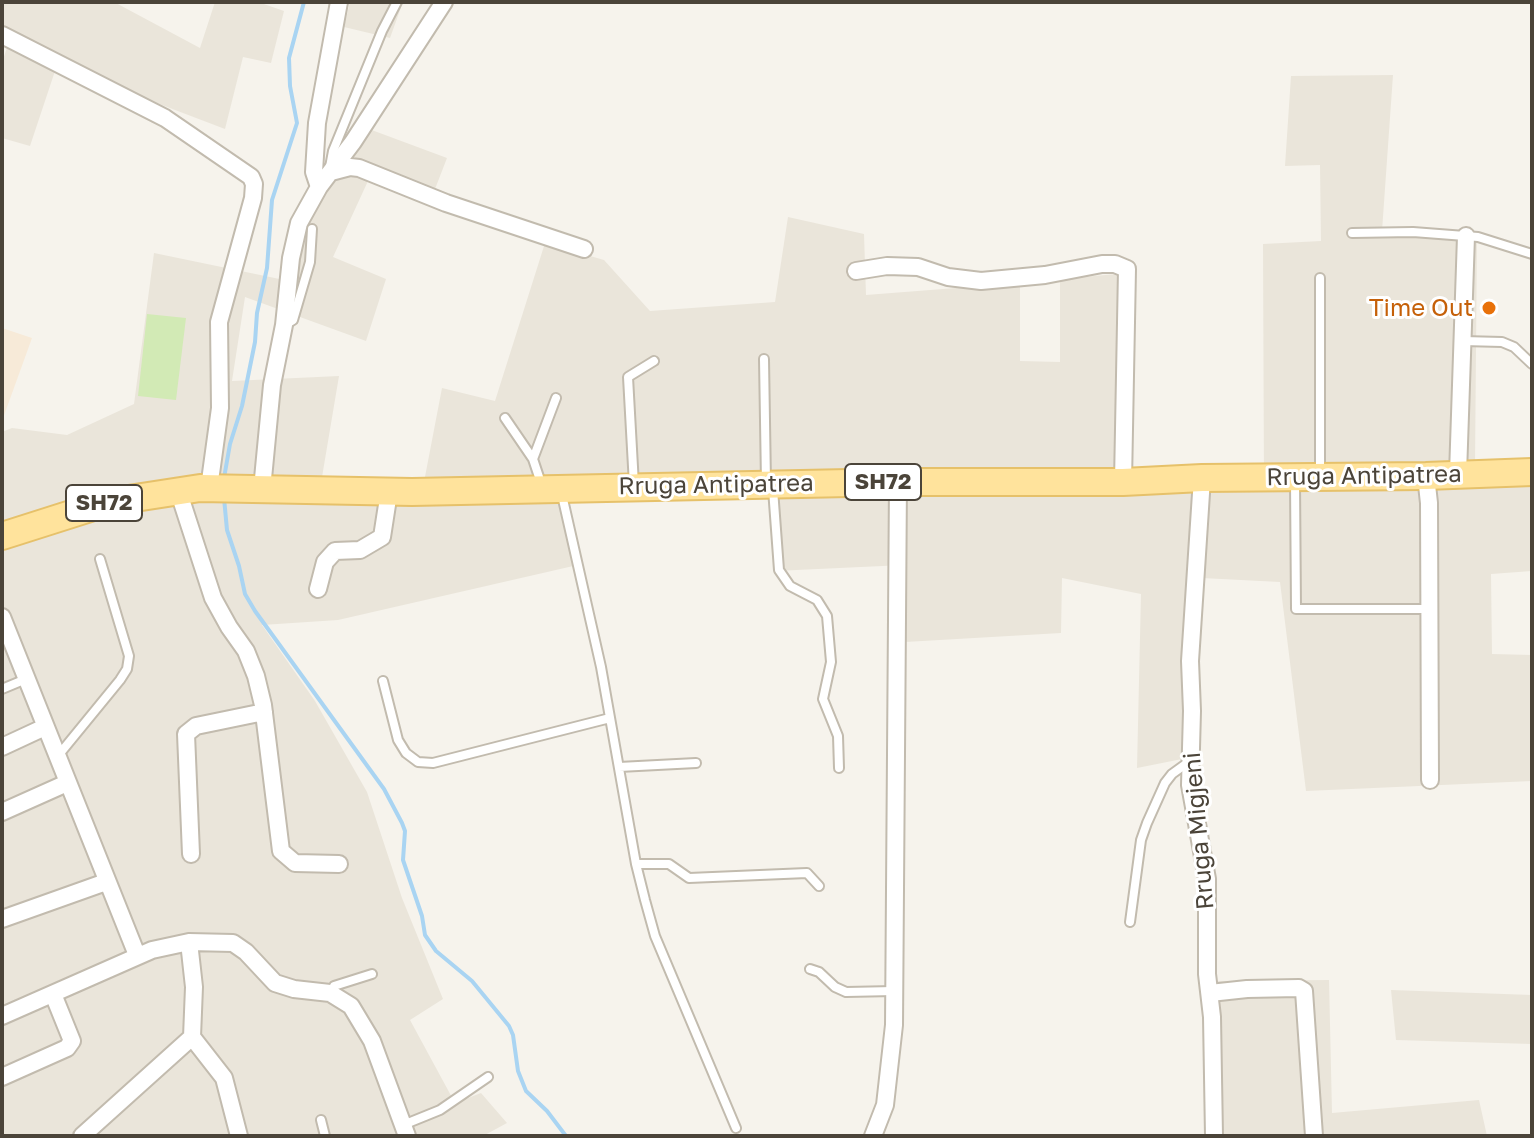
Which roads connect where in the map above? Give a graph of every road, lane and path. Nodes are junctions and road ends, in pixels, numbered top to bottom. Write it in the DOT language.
graph roads {
  1 [pos="339,2"];
  2 [pos="397,2"];
  3 [pos="444,2"];
  4 [pos="2,35"];
  5 [pos="331,172"];
  6 [pos="319,187"];
  7 [pos="312,229"];
  8 [pos="1352,233"];
  9 [pos="1466,236"];
  10 [pos="584,249"];
  11 [pos="1532,254"];
  12 [pos="856,271"];
  13 [pos="1320,278"];
  14 [pos="284,325"];
  15 [pos="1463,341"];
  16 [pos="764,359"];
  17 [pos="654,361"];
  18 [pos="1532,364"];
  19 [pos="556,398"];
  20 [pos="505,418"];
  21 [pos="533,459"];
  22 [pos="1532,472"];
  23 [pos="1458,474"];
  24 [pos="1426,476"];
  25 [pos="1307,477"];
  26 [pos="1202,478"];
  27 [pos="898,482"];
  28 [pos="1123,482"];
  29 [pos="770,484"];
  30 [pos="634,486"];
  31 [pos="221,488"];
  32 [pos="551,488"];
  33 [pos="262,489"];
  34 [pos="178,490"];
  35 [pos="389,492"];
  36 [pos="2,536"];
  37 [pos="100,559"];
  38 [pos="318,589"];
  39 [pos="1430,609"];
  40 [pos="2,617"];
  41 [pos="26,679"];
  42 [pos="383,681"];
  43 [pos="2,689"];
  44 [pos="264,712"];
  45 [pos="610,718"];
  46 [pos="45,727"];
  47 [pos="2,747"];
  48 [pos="57,757"];
  49 [pos="1191,761"];
  50 [pos="696,763"];
  51 [pos="619,767"];
  52 [pos="839,768"];
  53 [pos="1430,780"];
  54 [pos="67,783"];
  55 [pos="2,812"];
  56 [pos="191,854"];
  57 [pos="339,864"];
  58 [pos="636,864"];
  59 [pos="106,882"];
  60 [pos="819,886"];
  61 [pos="2,919"];
  62 [pos="1130,922"];
  63 [pos="189,942"];
  64 [pos="137,955"];
  65 [pos="810,969"];
  66 [pos="372,974"];
  67 [pos="894,991"];
  68 [pos="330,993"];
  69 [pos="1210,993"];
  70 [pos="53,994"];
  71 [pos="2,1016"];
  72 [pos="192,1037"];
  73 [pos="2,1077"];
  74 [pos="488,1077"];
  75 [pos="321,1120"];
  76 [pos="736,1128"];
  77 [pos="96,1129"];
  78 [pos="405,1130"];
  79 [pos="82,1136"];
  80 [pos="239,1136"];
  81 [pos="325,1136"];
  82 [pos="873,1136"];
  83 [pos="1214,1136"];
  84 [pos="1314,1136"];
  1 -- 6 [label="street"];
  2 -- 5 [label="lane"];
  3 -- 5 [label="street"];
  4 -- 31 [label="street"];
  5 -- 6 [label="street"];
  5 -- 10 [label="street"];
  6 -- 14 [label="street"];
  7 -- 14 [label="lane"];
  8 -- 9 [label="lane"];
  9 -- 11 [label="lane"];
  9 -- 15 [label="street"];
  12 -- 28 [label="street"];
  13 -- 25 [label="lane"];
  14 -- 33 [label="street"];
  15 -- 18 [label="lane"];
  15 -- 23 [label="street"];
  16 -- 29 [label="lane"];
  17 -- 30 [label="lane"];
  19 -- 21 [label="lane"];
  20 -- 21 [label="lane"];
  21 -- 32 [label="lane"];
  22 -- 23 [label="main road, Rruga Antipatrea / SH72"];
  23 -- 24 [label="main road, Rruga Antipatrea / SH72"];
  24 -- 25 [label="main road, Rruga Antipatrea / SH72"];
  24 -- 39 [label="street"];
  25 -- 26 [label="main road, Rruga Antipatrea / SH72"];
  25 -- 39 [label="lane"];
  26 -- 28 [label="main road, Rruga Antipatrea / SH72"];
  26 -- 49 [label="street, Rruga Migjeni"];
  27 -- 28 [label="main road, Rruga Antipatrea / SH72"];
  27 -- 29 [label="main road, Rruga Antipatrea / SH72"];
  27 -- 67 [label="street"];
  29 -- 30 [label="main road, Rruga Antipatrea / SH72"];
  29 -- 52 [label="lane"];
  30 -- 32 [label="main road, Rruga Antipatrea / SH72"];
  31 -- 33 [label="main road, Rruga Antipatrea / SH72"];
  31 -- 34 [label="main road, Rruga Antipatrea / SH72"];
  32 -- 35 [label="main road, Rruga Antipatrea / SH72"];
  32 -- 45 [label="lane"];
  33 -- 35 [label="main road, Rruga Antipatrea / SH72"];
  34 -- 36 [label="main road, Rruga Antipatrea / SH72"];
  34 -- 44 [label="street"];
  35 -- 38 [label="street"];
  37 -- 48 [label="lane"];
  39 -- 53 [label="street"];
  40 -- 41 [label="street"];
  41 -- 43 [label="lane"];
  41 -- 46 [label="street"];
  42 -- 45 [label="lane"];
  44 -- 56 [label="street"];
  44 -- 57 [label="street"];
  45 -- 51 [label="lane"];
  46 -- 47 [label="street"];
  46 -- 48 [label="street"];
  48 -- 54 [label="street"];
  49 -- 62 [label="lane"];
  49 -- 69 [label="street, Rruga Migjeni"];
  50 -- 51 [label="lane"];
  51 -- 58 [label="lane"];
  54 -- 55 [label="street"];
  54 -- 59 [label="street"];
  58 -- 60 [label="lane"];
  58 -- 76 [label="lane"];
  59 -- 61 [label="street"];
  59 -- 64 [label="street"];
  63 -- 64 [label="street"];
  63 -- 68 [label="street"];
  63 -- 72 [label="street"];
  64 -- 70 [label="street"];
  65 -- 67 [label="lane"];
  66 -- 68 [label="lane"];
  67 -- 82 [label="street"];
  68 -- 78 [label="street"];
  69 -- 83 [label="street, Rruga Migjeni"];
  69 -- 84 [label="street"];
  70 -- 71 [label="street"];
  70 -- 73 [label="street"];
  72 -- 77 [label="street"];
  72 -- 80 [label="street"];
  74 -- 78 [label="lane"];
  75 -- 81 [label="lane"];
  77 -- 79 [label="street"];
}
